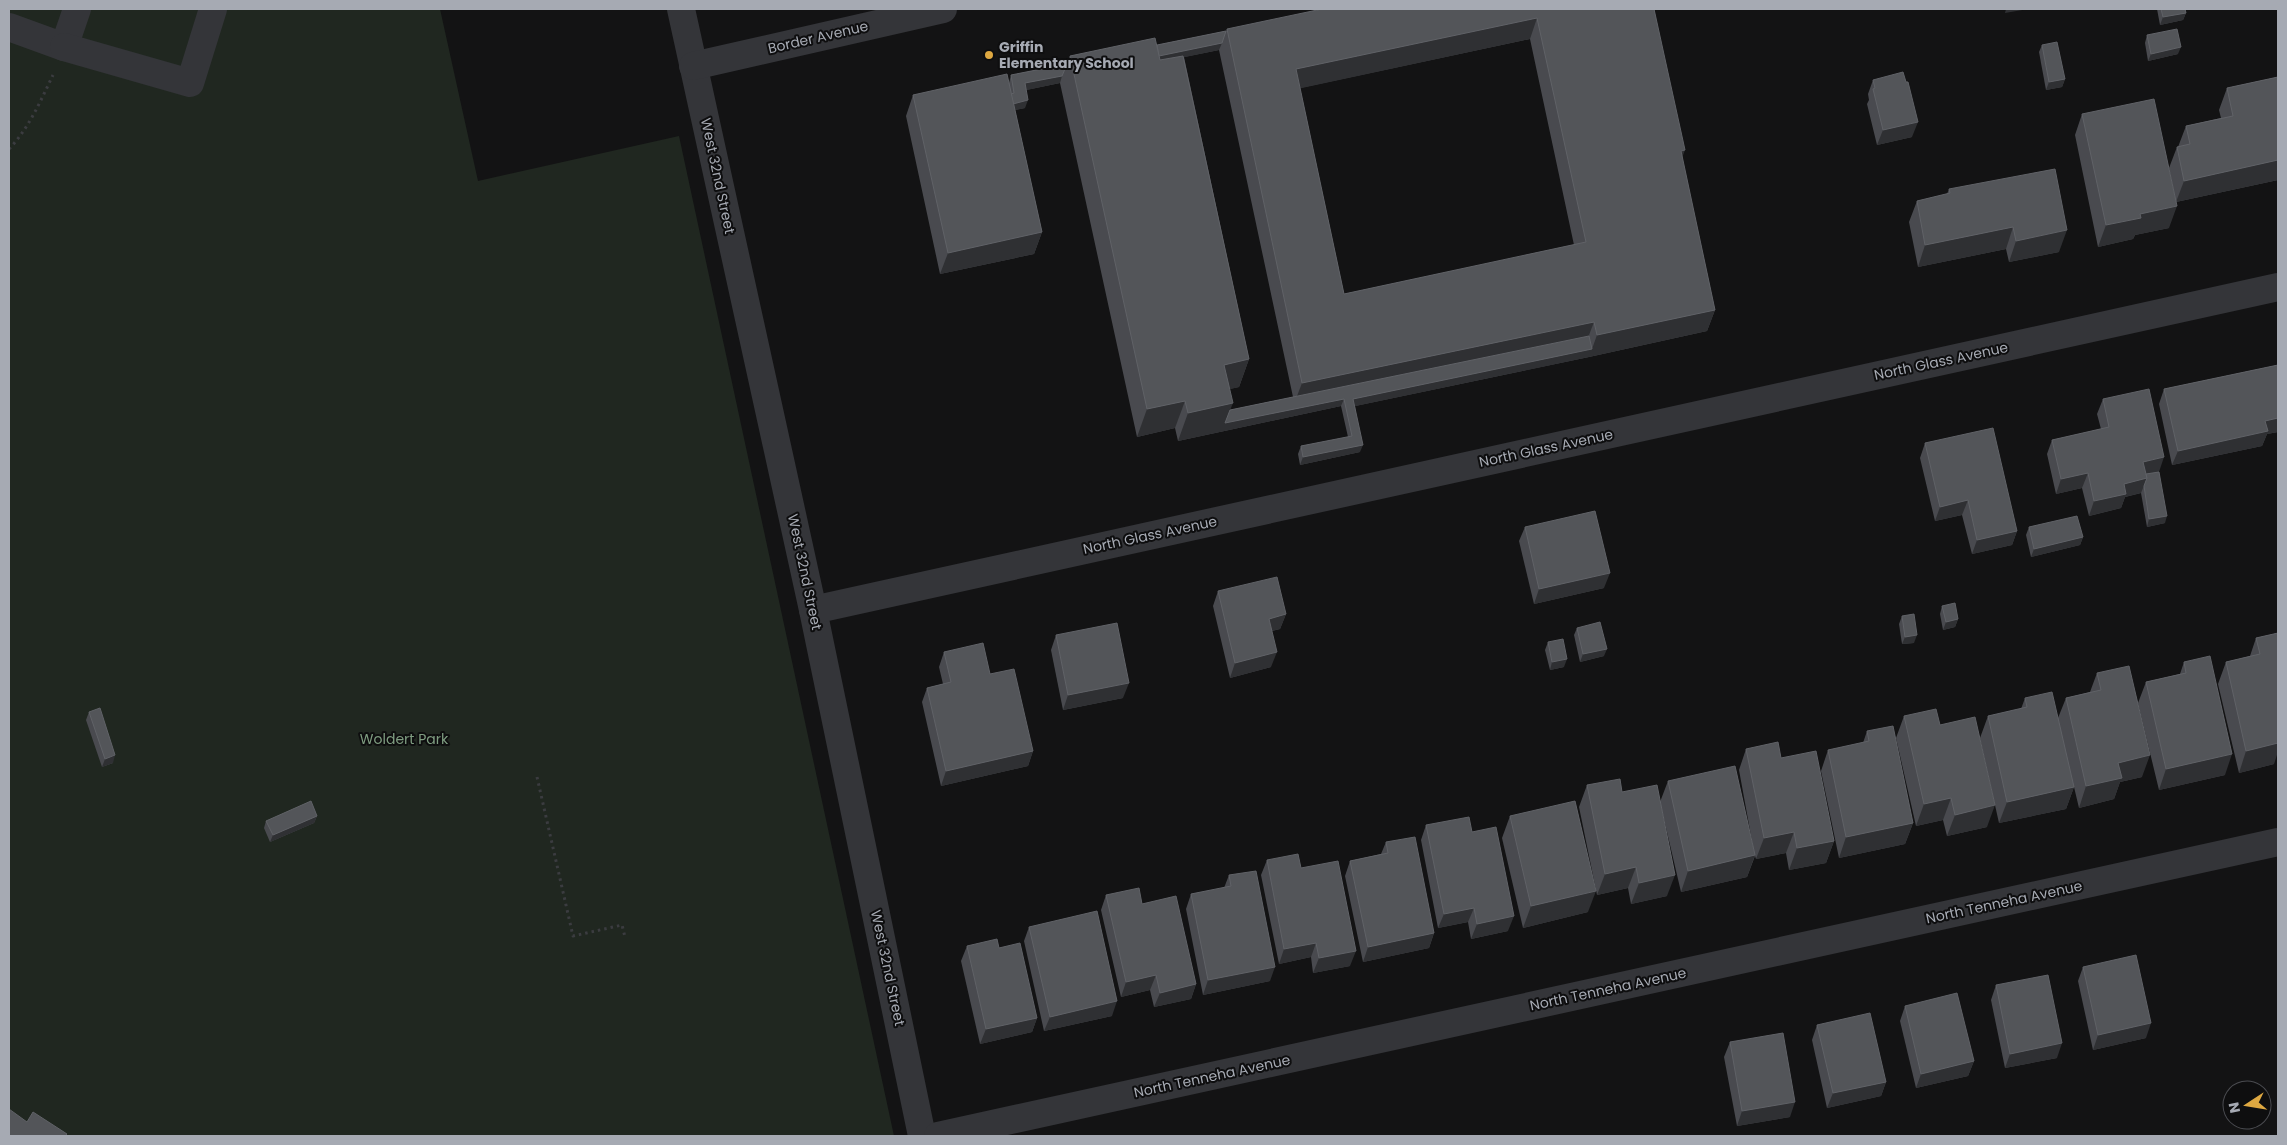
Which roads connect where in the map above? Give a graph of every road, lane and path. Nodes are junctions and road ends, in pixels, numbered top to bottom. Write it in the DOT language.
graph roads {
  1 [pos="77,9"];
  2 [pos="213,9"];
  3 [pos="681,9"];
  4 [pos="943,9"];
  5 [pos="9,27"];
  6 [pos="64,47"];
  7 [pos="693,66"];
  8 [pos="9,149"];
  9 [pos="2278,287"];
  10 [pos="813,610"];
  11 [pos="537,777"];
  12 [pos="2278,842"];
  13 [pos="625,937"];
  14 [pos="922,1136"];
  15 [pos="938,1136"];
  1 -- 6 [label="street"];
  2 -- 6 [label="street"];
  3 -- 7 [label="street, West 32nd Street"];
  4 -- 7 [label="street, Border Avenue"];
  5 -- 6 [label="street"];
  6 -- 8 [label="path"];
  7 -- 10 [label="street, West 32nd Street"];
  9 -- 10 [label="street, North Glass Avenue"];
  10 -- 14 [label="street, West 32nd Street"];
  11 -- 13 [label="path"];
  12 -- 15 [label="street, North Tenneha Avenue"];
}
